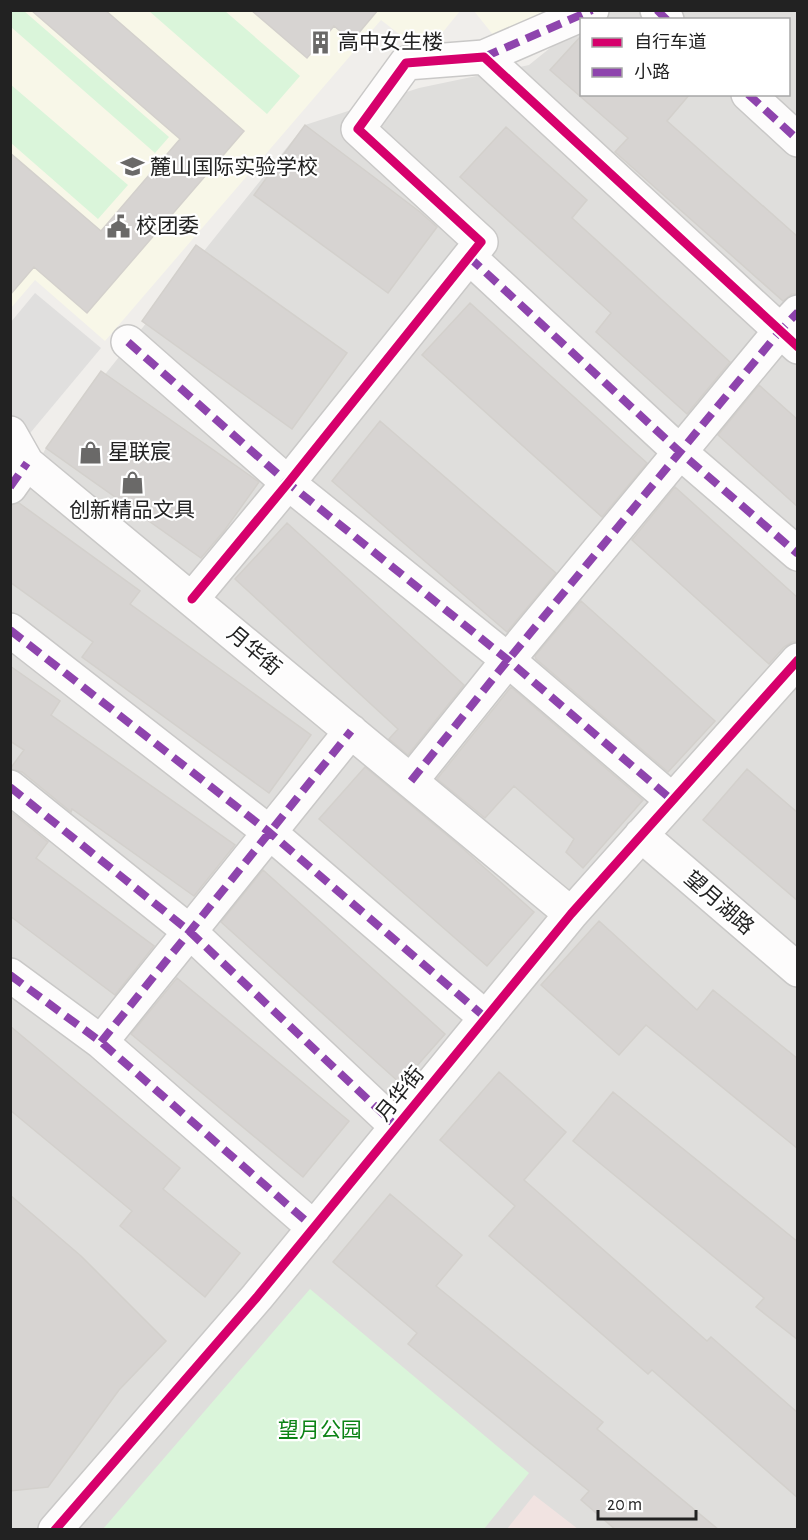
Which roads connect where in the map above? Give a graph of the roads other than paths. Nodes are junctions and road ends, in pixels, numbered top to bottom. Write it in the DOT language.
graph roads {
  1 [pos="592,10"];
  2 [pos="484,57"];
  3 [pos="750,96"];
  4 [pos="798,140"];
  5 [pos="469,258"];
  6 [pos="792,330"];
  7 [pos="128,342"];
  8 [pos="10,433"];
  9 [pos="681,453"];
  10 [pos="19,475"];
  11 [pos="288,483"];
  12 [pos="798,554"];
  13 [pos="192,599"];
  14 [pos="10,630"];
  15 [pos="508,660"];
  16 [pos="798,660"];
  17 [pos="351,731"];
  18 [pos="411,781"];
  19 [pos="10,788"];
  20 [pos="672,800"];
  21 [pos="269,832"];
  22 [pos="641,835"];
  23 [pos="571,914"];
  24 [pos="189,932"];
  25 [pos="798,970"];
  26 [pos="10,975"];
  27 [pos="486,1018"];
  28 [pos="101,1042"];
  29 [pos="396,1126"];
  30 [pos="314,1228"];
  31 [pos="55,1530"];
  1 -- 2 [label="street"];
  2 -- 5 [label="street"];
  2 -- 6 [label="street"];
  3 -- 4 [label="street"];
  5 -- 9 [label="street"];
  5 -- 11 [label="street"];
  6 -- 9 [label="street"];
  7 -- 11 [label="street"];
  8 -- 10 [label="street"];
  9 -- 12 [label="street"];
  9 -- 15 [label="street"];
  10 -- 13 [label="street, 月华街"];
  11 -- 13 [label="street"];
  11 -- 15 [label="street"];
  13 -- 17 [label="street, 月华街"];
  14 -- 21 [label="street"];
  15 -- 18 [label="street"];
  15 -- 20 [label="street"];
  16 -- 20 [label="street"];
  17 -- 18 [label="street, 月华街"];
  17 -- 21 [label="street"];
  18 -- 23 [label="street, 月华街"];
  19 -- 24 [label="street"];
  20 -- 22 [label="street"];
  21 -- 24 [label="street"];
  21 -- 27 [label="street"];
  22 -- 23 [label="street"];
  22 -- 25 [label="street, 望月湖路"];
  23 -- 27 [label="street, 月华街"];
  24 -- 28 [label="street"];
  24 -- 29 [label="street"];
  26 -- 28 [label="street"];
  27 -- 29 [label="street, 月华街"];
  28 -- 30 [label="street"];
  29 -- 30 [label="street, 月华街"];
  30 -- 31 [label="street, 月华街"];
}
